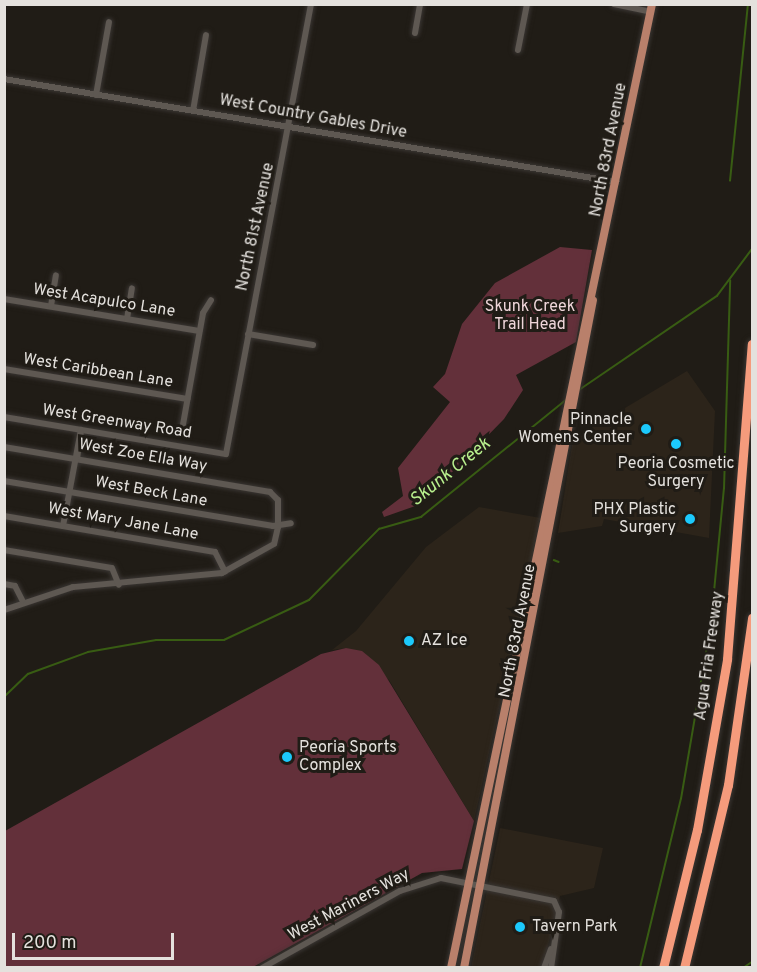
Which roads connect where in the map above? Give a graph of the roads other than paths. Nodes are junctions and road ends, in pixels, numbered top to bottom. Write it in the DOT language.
graph roads {
  1 [pos="311,4"];
  2 [pos="420,4"];
  3 [pos="527,4"];
  4 [pos="614,4"];
  5 [pos="652,8"];
  6 [pos="110,22"];
  7 [pos="415,33"];
  8 [pos="206,35"];
  9 [pos="518,50"];
  10 [pos="4,79"];
  11 [pos="96,95"];
  12 [pos="193,111"];
  13 [pos="290,127"];
  14 [pos="616,182"];
  15 [pos="56,275"];
  16 [pos="132,288"];
  17 [pos="4,299"];
  18 [pos="211,300"];
  19 [pos="593,300"];
  20 [pos="51,306"];
  21 [pos="127,319"];
  22 [pos="199,331"];
  23 [pos="248,334"];
  24 [pos="753,344"];
  25 [pos="313,345"];
  26 [pos="4,369"];
  27 [pos="188,399"];
  28 [pos="4,417"];
  29 [pos="81,430"];
  30 [pos="182,430"];
  31 [pos="4,447"];
  32 [pos="226,454"];
  33 [pos="77,459"];
  34 [pos="4,481"];
  35 [pos="70,492"];
  36 [pos="4,516"];
  37 [pos="291,523"];
  38 [pos="63,526"];
  39 [pos="278,527"];
  40 [pos="4,550"];
  41 [pos="225,572"];
  42 [pos="4,584"];
  43 [pos="118,585"];
  44 [pos="22,600"];
  45 [pos="4,610"];
  46 [pos="753,618"];
  47 [pos="470,882"];
  48 [pos="482,884"];
  49 [pos="683,888"];
  50 [pos="551,949"];
  51 [pos="262,968"];
  52 [pos="451,968"];
  53 [pos="464,968"];
  54 [pos="544,968"];
  55 [pos="551,968"];
  56 [pos="658,968"];
  57 [pos="663,968"];
  58 [pos="684,968"];
  1 -- 13 [label="street, North 81st Avenue"];
  2 -- 7 [label="street"];
  3 -- 9 [label="street"];
  4 -- 5 [label="street"];
  5 -- 14 [label="main road, North 83rd Avenue"];
  6 -- 11 [label="street"];
  8 -- 12 [label="street"];
  10 -- 11 [label="street, West Country Gables Drive"];
  11 -- 12 [label="street, West Country Gables Drive"];
  12 -- 13 [label="street, West Country Gables Drive"];
  13 -- 14 [label="street, West Country Gables Drive"];
  13 -- 23 [label="street, North 81st Avenue"];
  14 -- 19 [label="main road, North 83rd Avenue"];
  15 -- 20 [label="street"];
  16 -- 21 [label="street"];
  17 -- 20 [label="street, West Acapulco Lane"];
  18 -- 22 [label="street"];
  19 -- 47 [label="main road, North 83rd Avenue"];
  19 -- 48 [label="main road, North 83rd Avenue"];
  20 -- 21 [label="street, West Acapulco Lane"];
  21 -- 22 [label="street, West Acapulco Lane"];
  22 -- 27 [label="street"];
  23 -- 25 [label="street"];
  23 -- 32 [label="street, North 81st Avenue"];
  24 -- 49 [label="highway, Agua Fria Freeway"];
  26 -- 27 [label="street, West Caribbean Lane"];
  27 -- 30 [label="street"];
  28 -- 29 [label="street, West Greenway Road"];
  29 -- 32 [label="street, West Greenway Road"];
  29 -- 33 [label="street"];
  31 -- 33 [label="street, West Zoe Ella Way"];
  33 -- 35 [label="street"];
  33 -- 39 [label="street, West Zoe Ella Way"];
  34 -- 35 [label="street, West Beck Lane"];
  35 -- 38 [label="street"];
  35 -- 39 [label="street, West Beck Lane"];
  36 -- 38 [label="street, West Mary Jane Lane"];
  37 -- 39 [label="street, West Beck Lane"];
  38 -- 41 [label="street, West Mary Jane Lane"];
  39 -- 41 [label="street"];
  40 -- 43 [label="street"];
  41 -- 43 [label="street"];
  42 -- 44 [label="street"];
  43 -- 44 [label="street"];
  44 -- 45 [label="street"];
  46 -- 58 [label="highway"];
  47 -- 48 [label="street, West Mariners Way"];
  47 -- 51 [label="street, West Mariners Way"];
  47 -- 52 [label="main road, North 83rd Avenue"];
  48 -- 50 [label="street, West Mariners Way"];
  48 -- 53 [label="main road, North 83rd Avenue"];
  49 -- 56 [label="highway"];
  49 -- 57 [label="highway, Agua Fria Freeway"];
  50 -- 54 [label="street"];
  50 -- 55 [label="street"];
}
